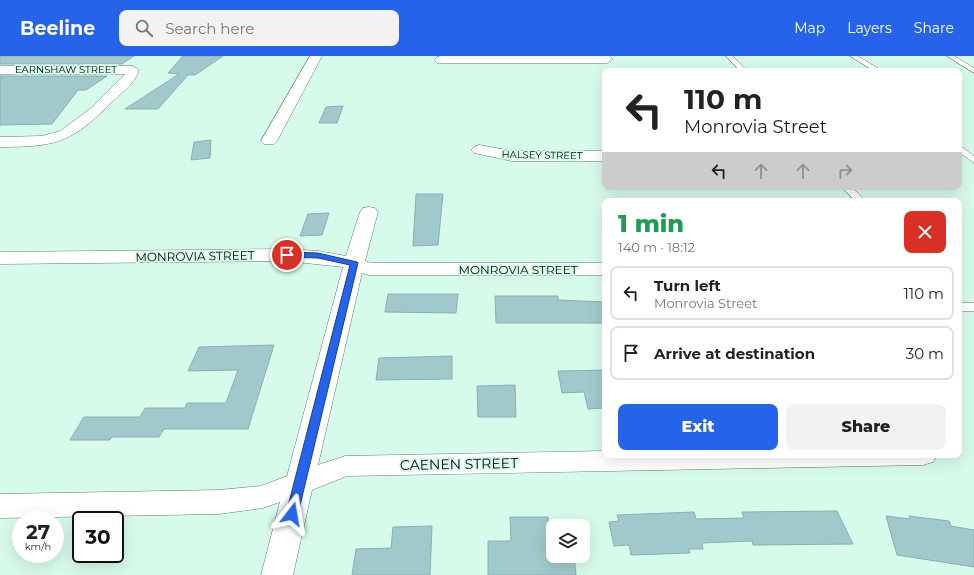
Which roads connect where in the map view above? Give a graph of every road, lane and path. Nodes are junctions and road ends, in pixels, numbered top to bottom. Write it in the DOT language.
graph roads {
  1 [pos="316,56"];
  2 [pos="729,56"];
  3 [pos="853,56"];
  4 [pos="950,56"];
  5 [pos="963,56"];
  6 [pos="607,58"];
  7 [pos="441,60"];
  8 [pos="974,63"];
  9 [pos="612,68"];
  10 [pos="741,68"];
  11 [pos="874,68"];
  12 [pos="0,70"];
  13 [pos="974,71"];
  14 [pos="269,141"];
  15 [pos="0,142"];
  16 [pos="479,150"];
  17 [pos="962,150"];
  18 [pos="602,156"];
  19 [pos="974,160"];
  20 [pos="850,190"];
  21 [pos="857,198"];
  22 [pos="369,212"];
  23 [pos="0,258"];
  24 [pos="354,263"];
  25 [pos="602,269"];
  26 [pos="962,307"];
  27 [pos="974,307"];
  28 [pos="765,458"];
  29 [pos="300,483"];
  30 [pos="0,506"];
  31 [pos="277,575"];
  1 -- 14 [label="street"];
  2 -- 10 [label="lane"];
  3 -- 11 [label="lane"];
  4 -- 13 [label="lane"];
  5 -- 8 [label="lane"];
  6 -- 7 [label="street"];
  6 -- 9 [label="street"];
  12 -- 15 [label="street, EARNSHAW STREET"];
  16 -- 18 [label="street, HALSEY STREET"];
  17 -- 19 [label="lane"];
  20 -- 21 [label="lane"];
  22 -- 24 [label="street"];
  23 -- 24 [label="street, MONROVIA STREET"];
  24 -- 25 [label="street, MONROVIA STREET"];
  24 -- 29 [label="street"];
  26 -- 27 [label="lane"];
  28 -- 29 [label="street, CAENEN STREET"];
  29 -- 30 [label="street, CAENEN STREET"];
  29 -- 31 [label="street"];
}
